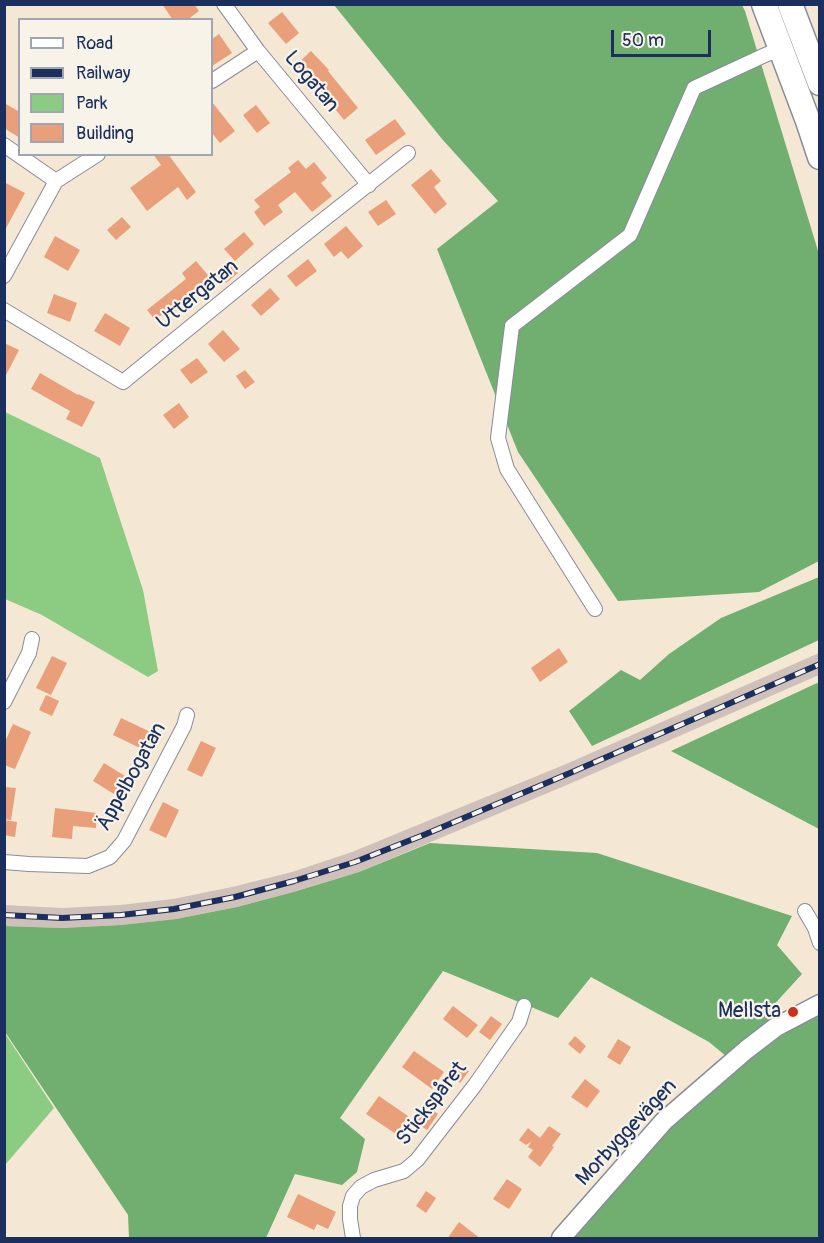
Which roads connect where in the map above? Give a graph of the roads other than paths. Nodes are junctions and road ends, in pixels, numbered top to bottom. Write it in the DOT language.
graph roads {
  1 [pos="224,4"];
  2 [pos="764,4"];
  3 [pos="790,4"];
  4 [pos="781,49"];
  5 [pos="258,51"];
  6 [pos="213,80"];
  7 [pos="819,83"];
  8 [pos="4,146"];
  9 [pos="408,153"];
  10 [pos="18,155"];
  11 [pos="19,156"];
  12 [pos="95,156"];
  13 [pos="819,157"];
  14 [pos="56,181"];
  15 [pos="369,185"];
  16 [pos="4,276"];
  17 [pos="4,310"];
  18 [pos="595,609"];
  19 [pos="32,639"];
  20 [pos="4,702"];
  21 [pos="187,715"];
  22 [pos="4,862"];
  23 [pos="805,910"];
  24 [pos="819,943"];
  25 [pos="819,1004"];
  26 [pos="524,1006"];
  27 [pos="353,1239"];
  28 [pos="561,1239"];
  1 -- 5 [label="street, Logatan"];
  2 -- 4 [label="highway"];
  3 -- 7 [label="highway"];
  4 -- 13 [label="highway"];
  4 -- 18 [label="street"];
  5 -- 6 [label="street"];
  5 -- 15 [label="street, Logatan"];
  8 -- 10 [label="street"];
  9 -- 15 [label="street, Uttergatan"];
  11 -- 14 [label="street"];
  12 -- 14 [label="street"];
  14 -- 16 [label="street"];
  15 -- 17 [label="street, Uttergatan"];
  19 -- 20 [label="street"];
  21 -- 22 [label="street, Äppelbogatan"];
  23 -- 24 [label="street"];
  25 -- 28 [label="street, Morbyggevägen"];
  26 -- 27 [label="street, Stickspåret"];
}
